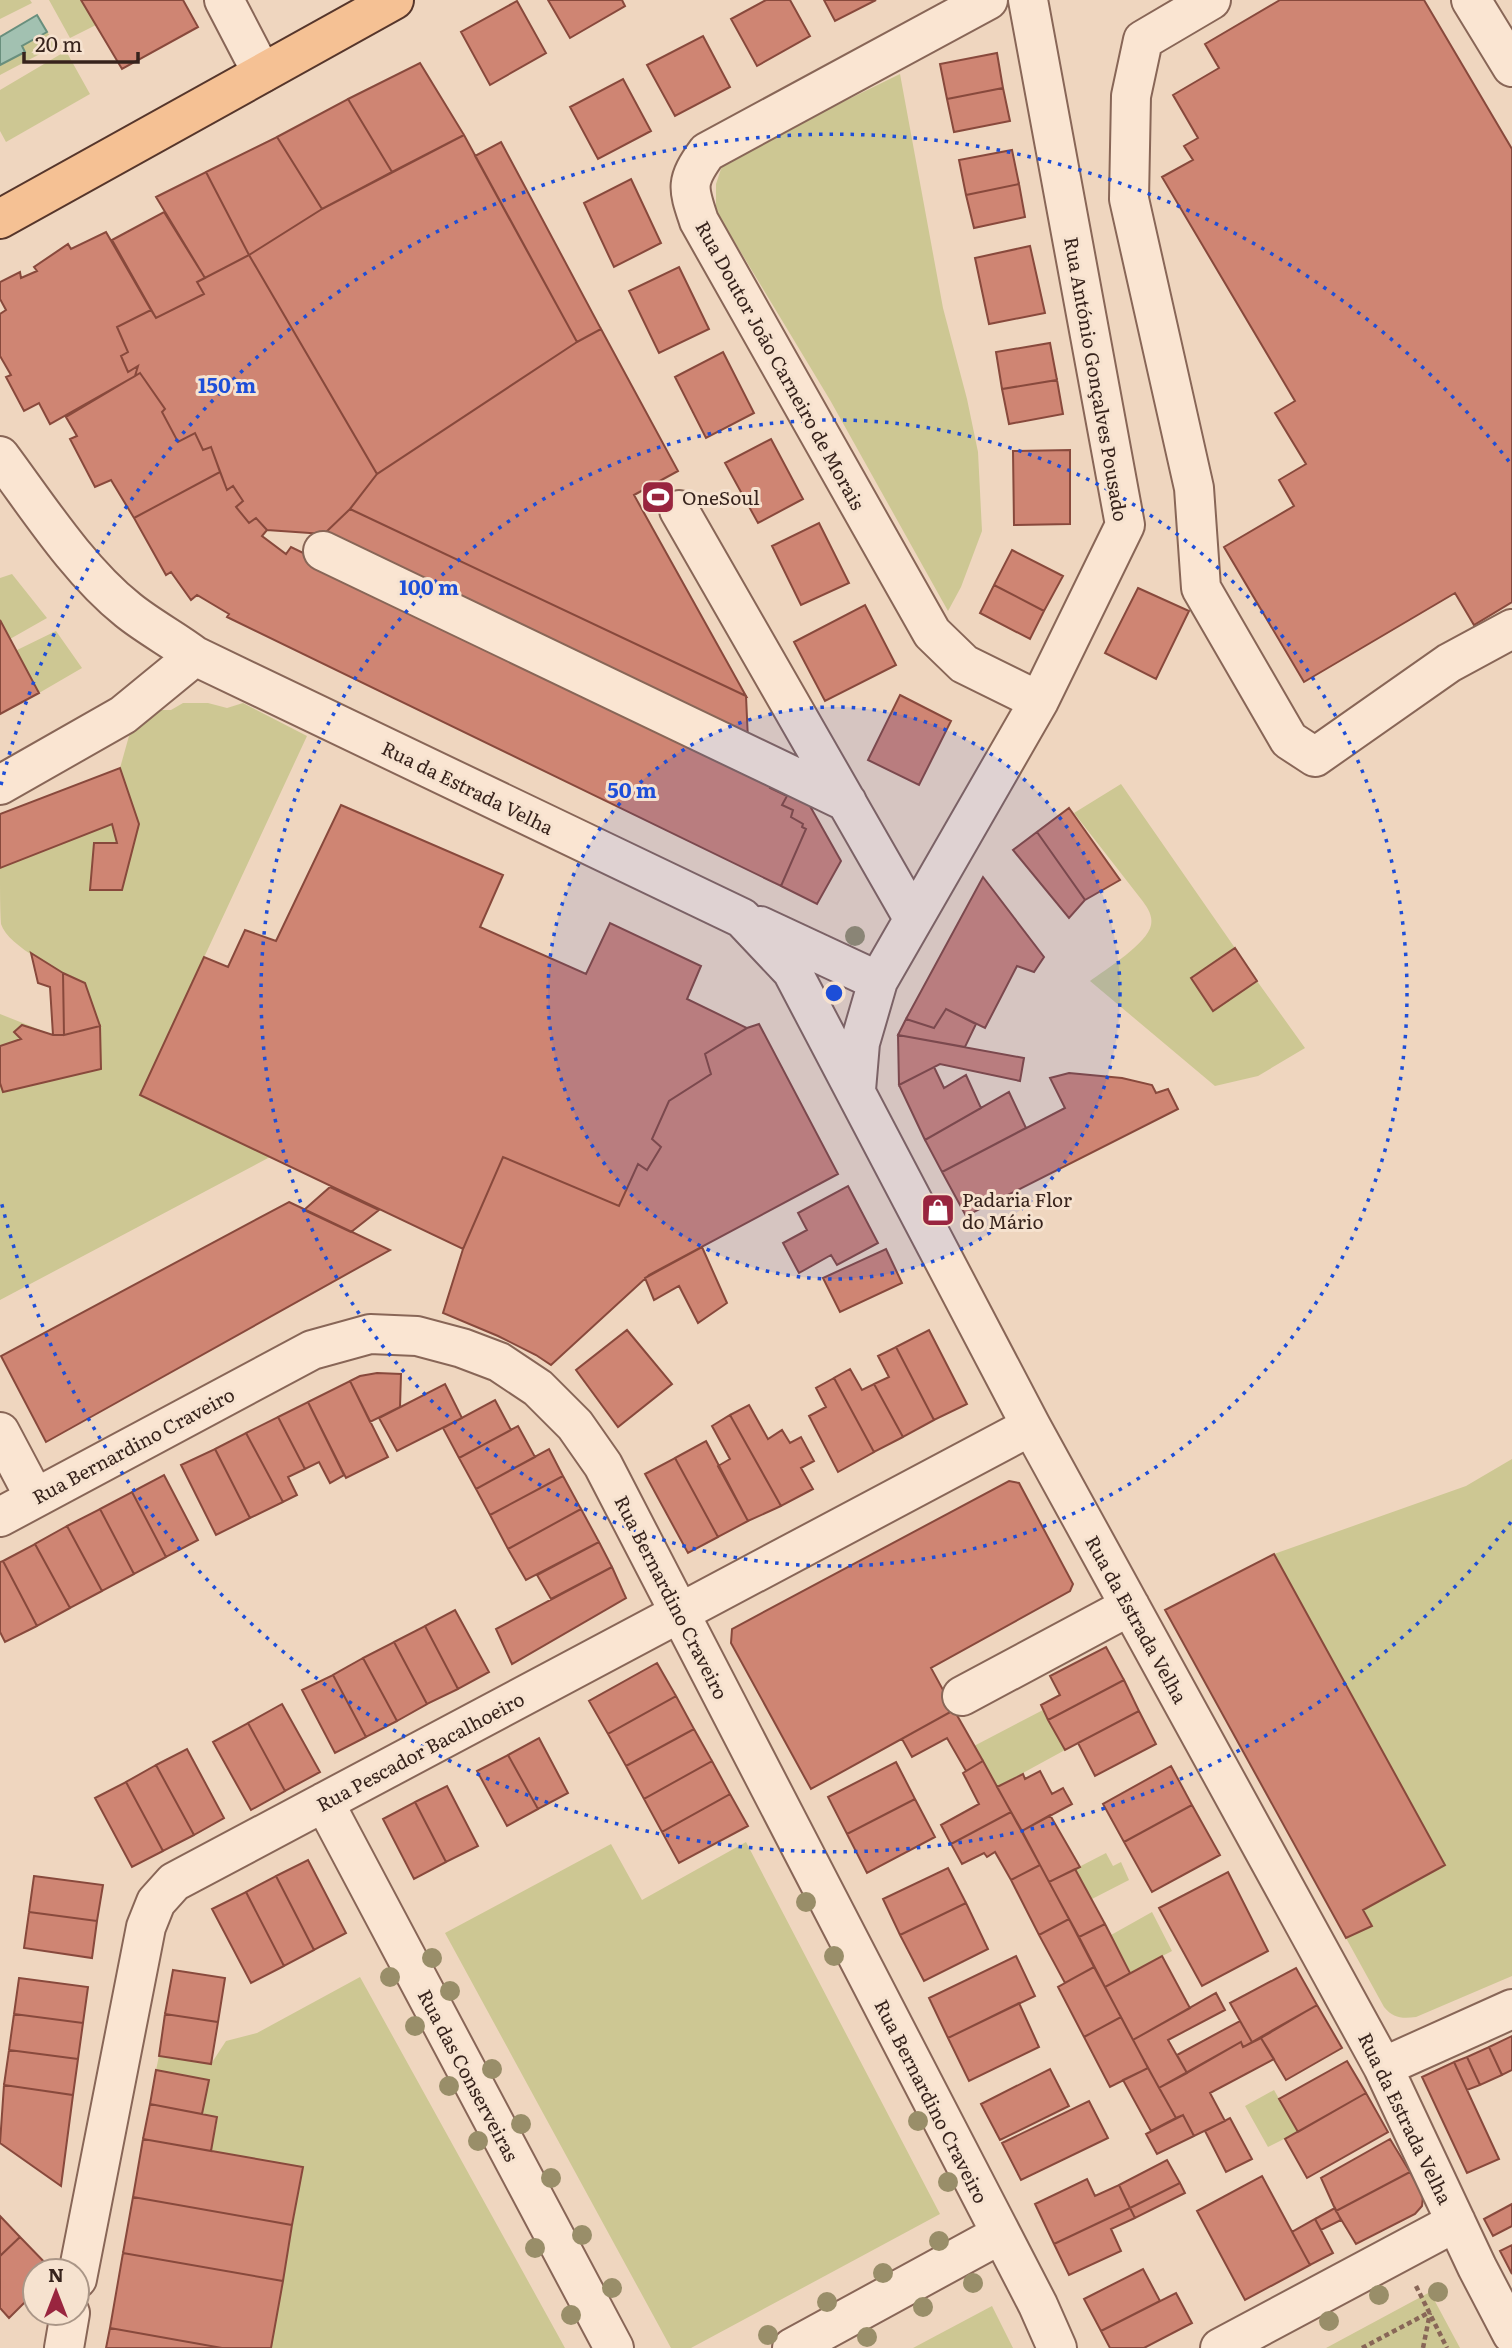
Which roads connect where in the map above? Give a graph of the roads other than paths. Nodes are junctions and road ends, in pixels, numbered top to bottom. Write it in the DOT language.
graph roads {
  1 [pos="224,0"];
  2 [pos="394,0"];
  3 [pos="988,0"];
  4 [pos="1211,0"];
  5 [pos="1471,0"];
  6 [pos="1035,5"];
  7 [pos="1512,67"];
  8 [pos="262,72"];
  9 [pos="0,219"];
  10 [pos="0,456"];
  11 [pos="678,510"];
  12 [pos="324,551"];
  13 [pos="1512,629"];
  14 [pos="195,656"];
  15 [pos="1039,701"];
  16 [pos="0,786"];
  17 [pos="847,802"];
  18 [pos="742,918"];
  19 [pos="913,918"];
  20 [pos="878,981"];
  21 [pos="856,1090"];
  22 [pos="1031,1426"];
  23 [pos="0,1432"];
  24 [pos="35,1498"];
  25 [pos="0,1517"];
  26 [pos="1130,1606"];
  27 [pos="680,1611"];
  28 [pos="962,1696"];
  29 [pos="324,1802"];
  30 [pos="1512,2009"];
  31 [pos="1383,2067"];
  32 [pos="1456,2222"];
  33 [pos="1001,2234"];
  34 [pos="81,2257"];
  35 [pos="68,2327"];
  36 [pos="1512,2334"];
  37 [pos="64,2348"];
  38 [pos="614,2348"];
  39 [pos="792,2348"];
  40 [pos="1057,2348"];
  41 [pos="1220,2348"];
  1 -- 8 [label="street"];
  2 -- 8 [label="main road"];
  3 -- 15 [label="street, Rua Doutor João Carneiro de Morais"];
  4 -- 13 [label="street"];
  5 -- 7 [label="street"];
  6 -- 15 [label="street, Rua António Gonçalves Pousado"];
  8 -- 9 [label="main road"];
  10 -- 14 [label="street, Rua da Estrada Velha"];
  11 -- 17 [label="street"];
  12 -- 17 [label="street"];
  14 -- 16 [label="street"];
  14 -- 18 [label="street, Rua da Estrada Velha"];
  15 -- 19 [label="street, Rua António Gonçalves Pousado"];
  17 -- 19 [label="street"];
  18 -- 20 [label="street, Rua da Estrada Velha"];
  18 -- 21 [label="street, Rua da Estrada Velha"];
  19 -- 20 [label="street, Rua António Gonçalves Pousado"];
  20 -- 21 [label="street, Rua António Gonçalves Pousado"];
  21 -- 22 [label="street, Rua da Estrada Velha"];
  22 -- 26 [label="street, Rua da Estrada Velha"];
  22 -- 27 [label="street, Rua Pescador Bacalhoeiro"];
  23 -- 24 [label="street"];
  24 -- 25 [label="street, Rua Bernardino Craveiro"];
  24 -- 27 [label="street, Rua Bernardino Craveiro"];
  26 -- 28 [label="street"];
  26 -- 31 [label="street, Rua da Estrada Velha"];
  27 -- 29 [label="street, Rua Pescador Bacalhoeiro"];
  27 -- 33 [label="street, Rua Bernardino Craveiro"];
  29 -- 34 [label="street, Rua Pescador Bacalhoeiro"];
  29 -- 38 [label="street, Rua das Conserveiras"];
  30 -- 31 [label="street"];
  31 -- 32 [label="street, Rua da Estrada Velha"];
  32 -- 36 [label="street, Rua da Estrada Velha"];
  32 -- 41 [label="street"];
  33 -- 39 [label="street"];
  33 -- 40 [label="street, Rua Bernardino Craveiro"];
  35 -- 37 [label="street"];
}
